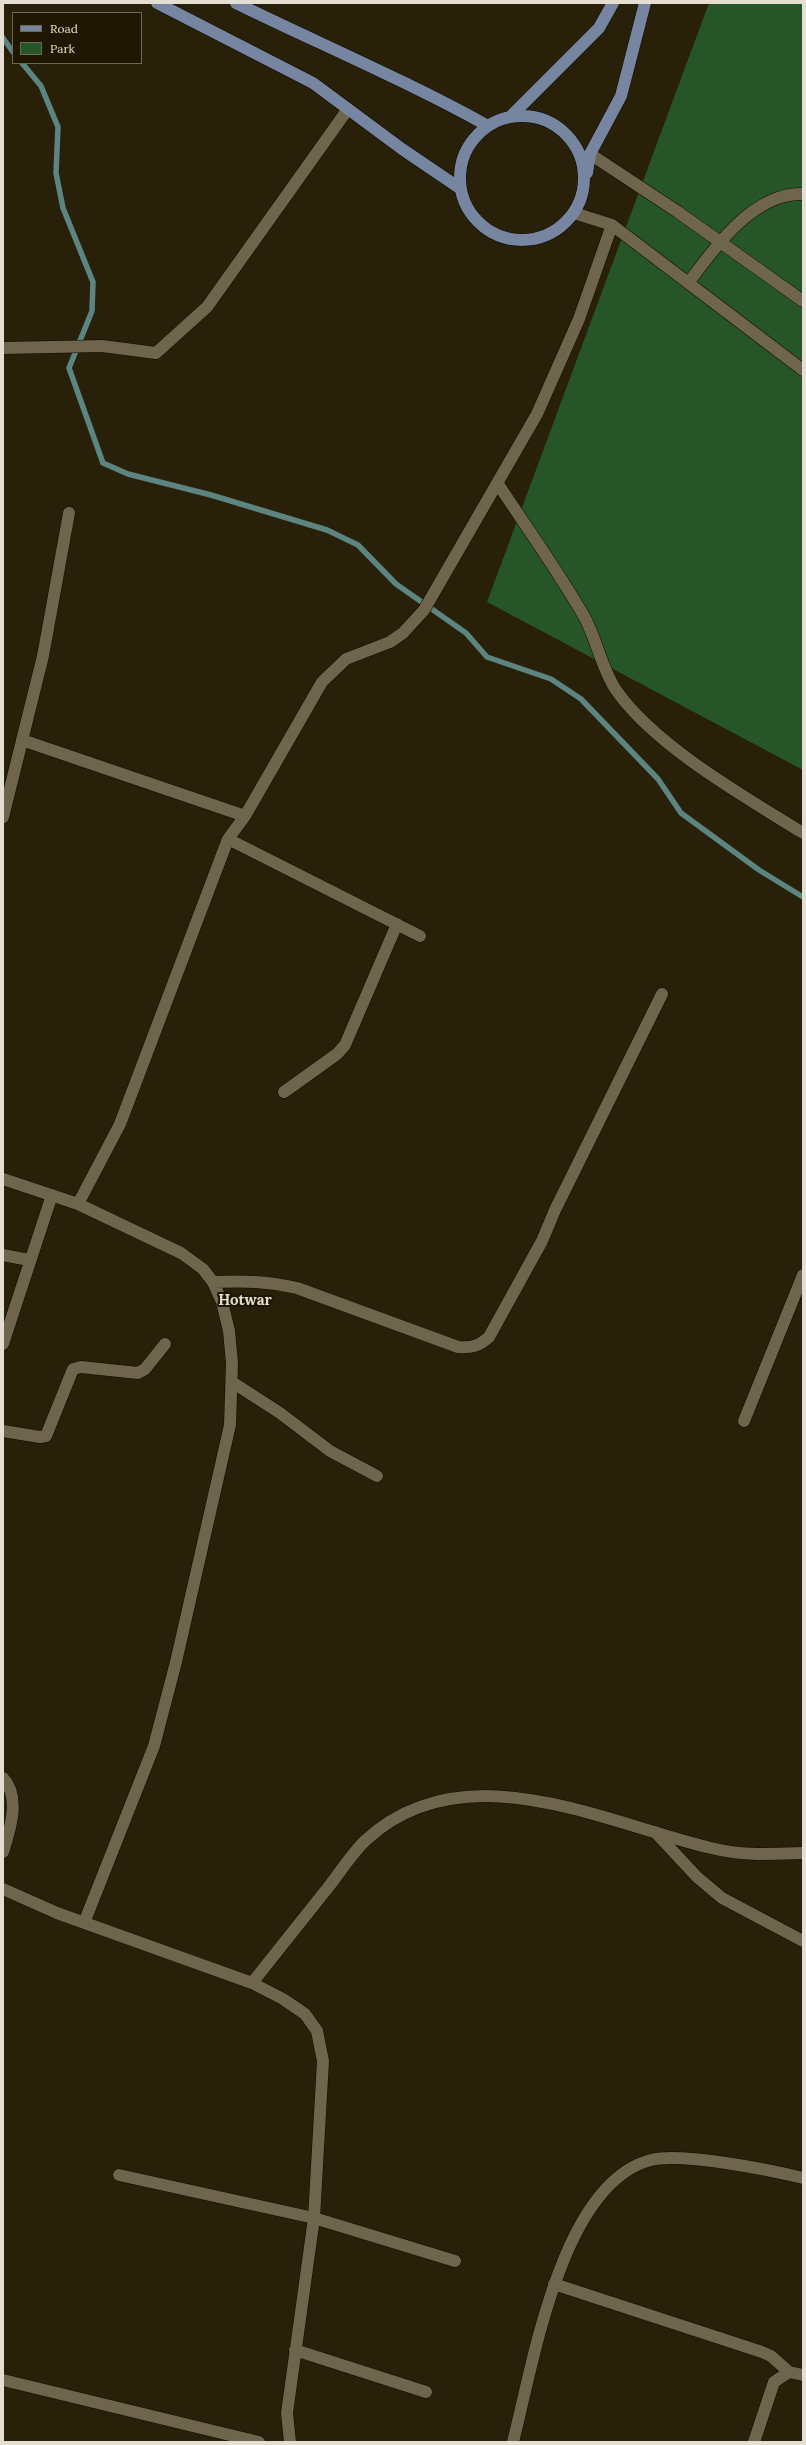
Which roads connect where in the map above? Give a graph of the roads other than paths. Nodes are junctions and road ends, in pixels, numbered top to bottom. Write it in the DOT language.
graph roads {
  1 [pos="157,3"];
  2 [pos="236,3"];
  3 [pos="613,3"];
  4 [pos="645,3"];
  5 [pos="348,109"];
  6 [pos="511,116"];
  7 [pos="488,126"];
  8 [pos="590,154"];
  9 [pos="461,189"];
  10 [pos="584,191"];
  11 [pos="803,194"];
  12 [pos="574,213"];
  13 [pos="612,225"];
  14 [pos="719,242"];
  15 [pos="689,282"];
  16 [pos="803,301"];
  17 [pos="3,348"];
  18 [pos="803,370"];
  19 [pos="498,484"];
  20 [pos="69,513"];
  21 [pos="22,740"];
  22 [pos="245,816"];
  23 [pos="3,817"];
  24 [pos="803,833"];
  25 [pos="228,839"];
  26 [pos="397,924"];
  27 [pos="420,936"];
  28 [pos="662,994"];
  29 [pos="284,1092"];
  30 [pos="3,1179"];
  31 [pos="52,1195"];
  32 [pos="78,1204"];
  33 [pos="3,1255"];
  34 [pos="29,1260"];
  35 [pos="803,1275"];
  36 [pos="213,1282"];
  37 [pos="3,1344"];
  38 [pos="165,1344"];
  39 [pos="232,1382"];
  40 [pos="744,1421"];
  41 [pos="3,1431"];
  42 [pos="377,1476"];
  43 [pos="3,1778"];
  44 [pos="654,1831"];
  45 [pos="3,1852"];
  46 [pos="803,1853"];
  47 [pos="3,1889"];
  48 [pos="84,1923"];
  49 [pos="803,1941"];
  50 [pos="252,1983"];
  51 [pos="119,2175"];
  52 [pos="803,2178"];
  53 [pos="314,2218"];
  54 [pos="455,2261"];
  55 [pos="554,2284"];
  56 [pos="295,2350"];
  57 [pos="789,2372"];
  58 [pos="803,2375"];
  59 [pos="3,2380"];
  60 [pos="426,2392"];
  61 [pos="259,2442"];
  62 [pos="290,2442"];
  63 [pos="513,2442"];
  64 [pos="754,2442"];
  1 -- 5 [label="main road"];
  2 -- 7 [label="main road"];
  3 -- 6 [label="main road"];
  4 -- 8 [label="main road"];
  5 -- 9 [label="main road"];
  5 -- 17 [label="street"];
  6 -- 7 [label="main road"];
  6 -- 10 [label="main road"];
  7 -- 9 [label="main road"];
  8 -- 10 [label="main road"];
  8 -- 14 [label="street"];
  9 -- 12 [label="main road"];
  10 -- 12 [label="main road"];
  11 -- 14 [label="street"];
  12 -- 13 [label="street"];
  13 -- 15 [label="street"];
  13 -- 19 [label="street"];
  14 -- 15 [label="street"];
  14 -- 16 [label="street"];
  15 -- 18 [label="street"];
  19 -- 22 [label="street"];
  19 -- 24 [label="street"];
  20 -- 21 [label="street"];
  21 -- 22 [label="street"];
  21 -- 23 [label="street"];
  22 -- 25 [label="street"];
  25 -- 26 [label="street"];
  25 -- 32 [label="street"];
  26 -- 27 [label="street"];
  26 -- 29 [label="street"];
  28 -- 36 [label="street"];
  30 -- 31 [label="street"];
  31 -- 32 [label="street"];
  31 -- 34 [label="street"];
  32 -- 36 [label="street"];
  33 -- 34 [label="street"];
  34 -- 37 [label="street"];
  35 -- 40 [label="street"];
  36 -- 39 [label="street"];
  38 -- 41 [label="street"];
  39 -- 42 [label="street"];
  39 -- 48 [label="street"];
  43 -- 45 [label="street"];
  44 -- 46 [label="street"];
  44 -- 49 [label="street"];
  44 -- 50 [label="street"];
  47 -- 48 [label="street"];
  48 -- 50 [label="street"];
  50 -- 53 [label="street"];
  51 -- 53 [label="street"];
  52 -- 55 [label="street"];
  53 -- 54 [label="street"];
  53 -- 56 [label="street"];
  55 -- 57 [label="street"];
  55 -- 63 [label="street"];
  56 -- 60 [label="street"];
  56 -- 62 [label="street"];
  57 -- 58 [label="street"];
  57 -- 64 [label="street"];
  59 -- 61 [label="street"];
}
